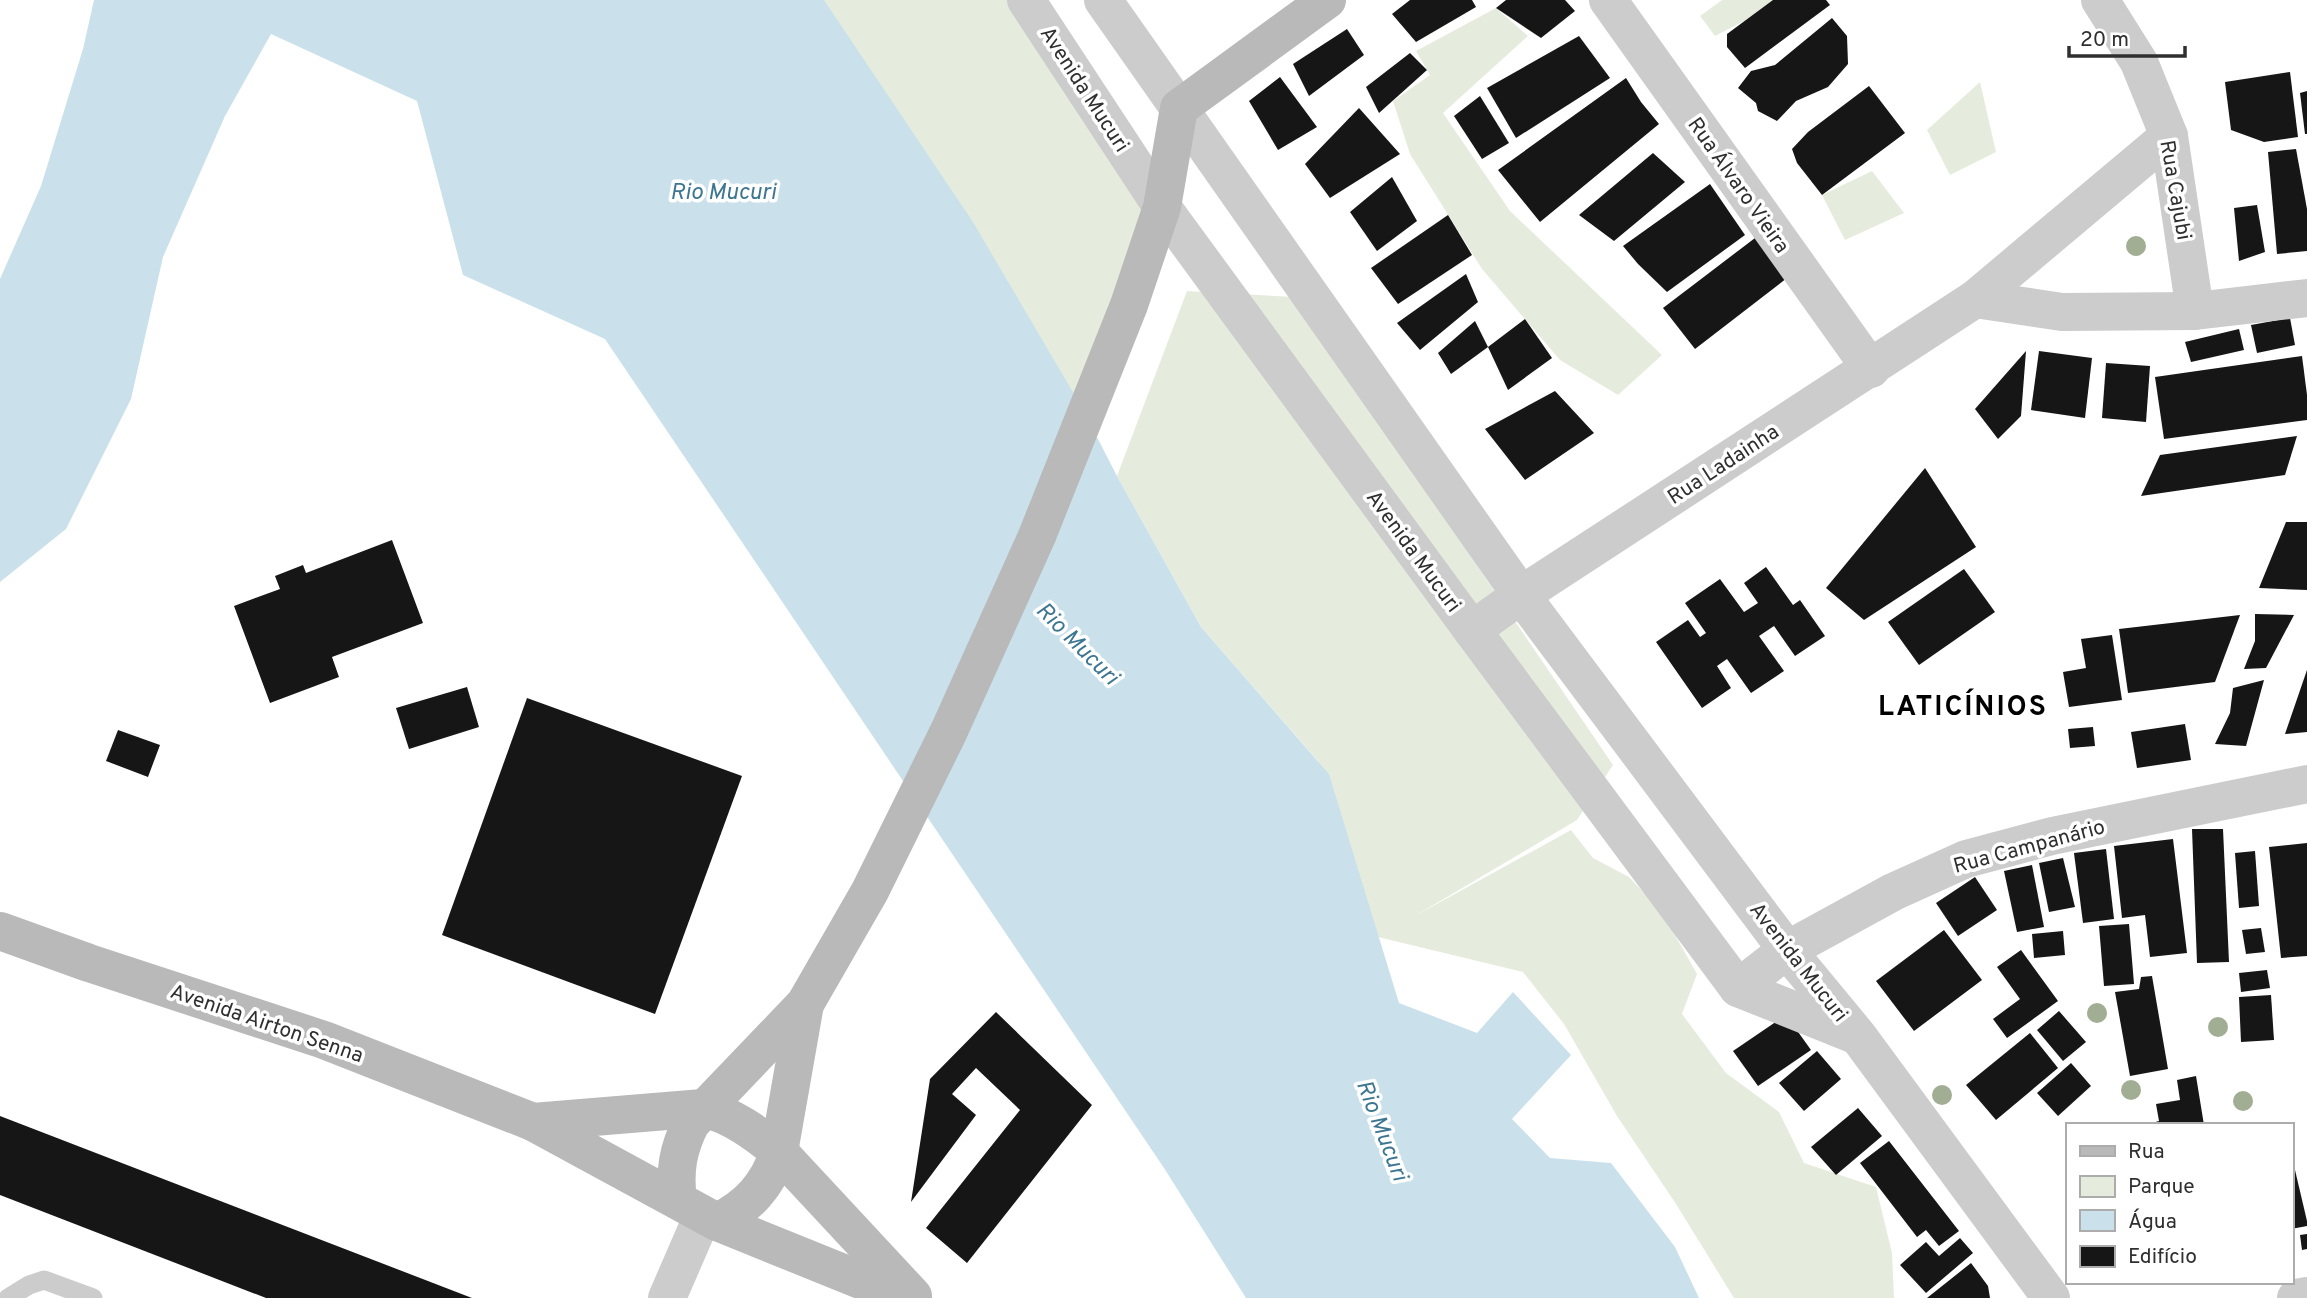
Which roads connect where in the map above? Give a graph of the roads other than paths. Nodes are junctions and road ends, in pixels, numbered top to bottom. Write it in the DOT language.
graph roads {
  1 [pos="1026,0"];
  2 [pos="1103,0"];
  3 [pos="1327,0"];
  4 [pos="1608,0"];
  5 [pos="2099,0"];
  6 [pos="1179,108"];
  7 [pos="2169,136"];
  8 [pos="1162,207"];
  9 [pos="2307,298"];
  10 [pos="1975,299"];
  11 [pos="2195,311"];
  12 [pos="1871,369"];
  13 [pos="1521,595"];
  14 [pos="1472,630"];
  15 [pos="2307,784"];
  16 [pos="0,931"];
  17 [pos="1787,950"];
  18 [pos="1738,988"];
  19 [pos="806,1004"];
  20 [pos="1858,1036"];
  21 [pos="704,1108"];
  22 [pos="533,1122"];
  23 [pos="779,1152"];
  24 [pos="700,1212"];
  25 [pos="2307,1296"];
  26 [pos="8,1298"];
  27 [pos="93,1298"];
  28 [pos="667,1298"];
  29 [pos="905,1298"];
  30 [pos="915,1298"];
  31 [pos="2051,1298"];
  32 [pos="2296,1298"];
  1 -- 8 [label="street, Avenida Mucuri"];
  2 -- 6 [label="street, Avenida Mucuri"];
  3 -- 6 [label="main road"];
  4 -- 12 [label="street, Rua Álvaro Vieira"];
  5 -- 7 [label="street, Rua Cajubi"];
  6 -- 8 [label="main road"];
  6 -- 13 [label="street, Avenida Mucuri"];
  7 -- 10 [label="street, Rua Ladainha"];
  7 -- 11 [label="street, Rua Cajubi"];
  8 -- 14 [label="street, Avenida Mucuri"];
  8 -- 19 [label="main road"];
  9 -- 11 [label="street"];
  10 -- 11 [label="street"];
  10 -- 12 [label="street, Rua Ladainha"];
  12 -- 13 [label="street, Rua Ladainha"];
  13 -- 14 [label="street, Rua Ladainha"];
  13 -- 17 [label="street, Avenida Mucuri"];
  14 -- 18 [label="street, Avenida Mucuri"];
  15 -- 17 [label="street, Rua Campanário"];
  16 -- 22 [label="main road, Avenida Airton Senna"];
  17 -- 18 [label="street, Rua Campanário"];
  17 -- 20 [label="street, Avenida Mucuri"];
  18 -- 20 [label="street, Avenida Mucuri"];
  19 -- 21 [label="main road"];
  19 -- 23 [label="main road"];
  20 -- 31 [label="street, Avenida Mucuri"];
  21 -- 22 [label="main road, Avenida Airton Senna"];
  21 -- 23 [label="main road, Avenida Airton Senna"];
  21 -- 24 [label="main road"];
  22 -- 24 [label="main road, Avenida Airton Senna"];
  23 -- 24 [label="main road"];
  23 -- 30 [label="main road"];
  24 -- 28 [label="street"];
  24 -- 29 [label="main road, Avenida Airton Senna"];
  25 -- 32 [label="street"];
  26 -- 27 [label="lane"];
}
